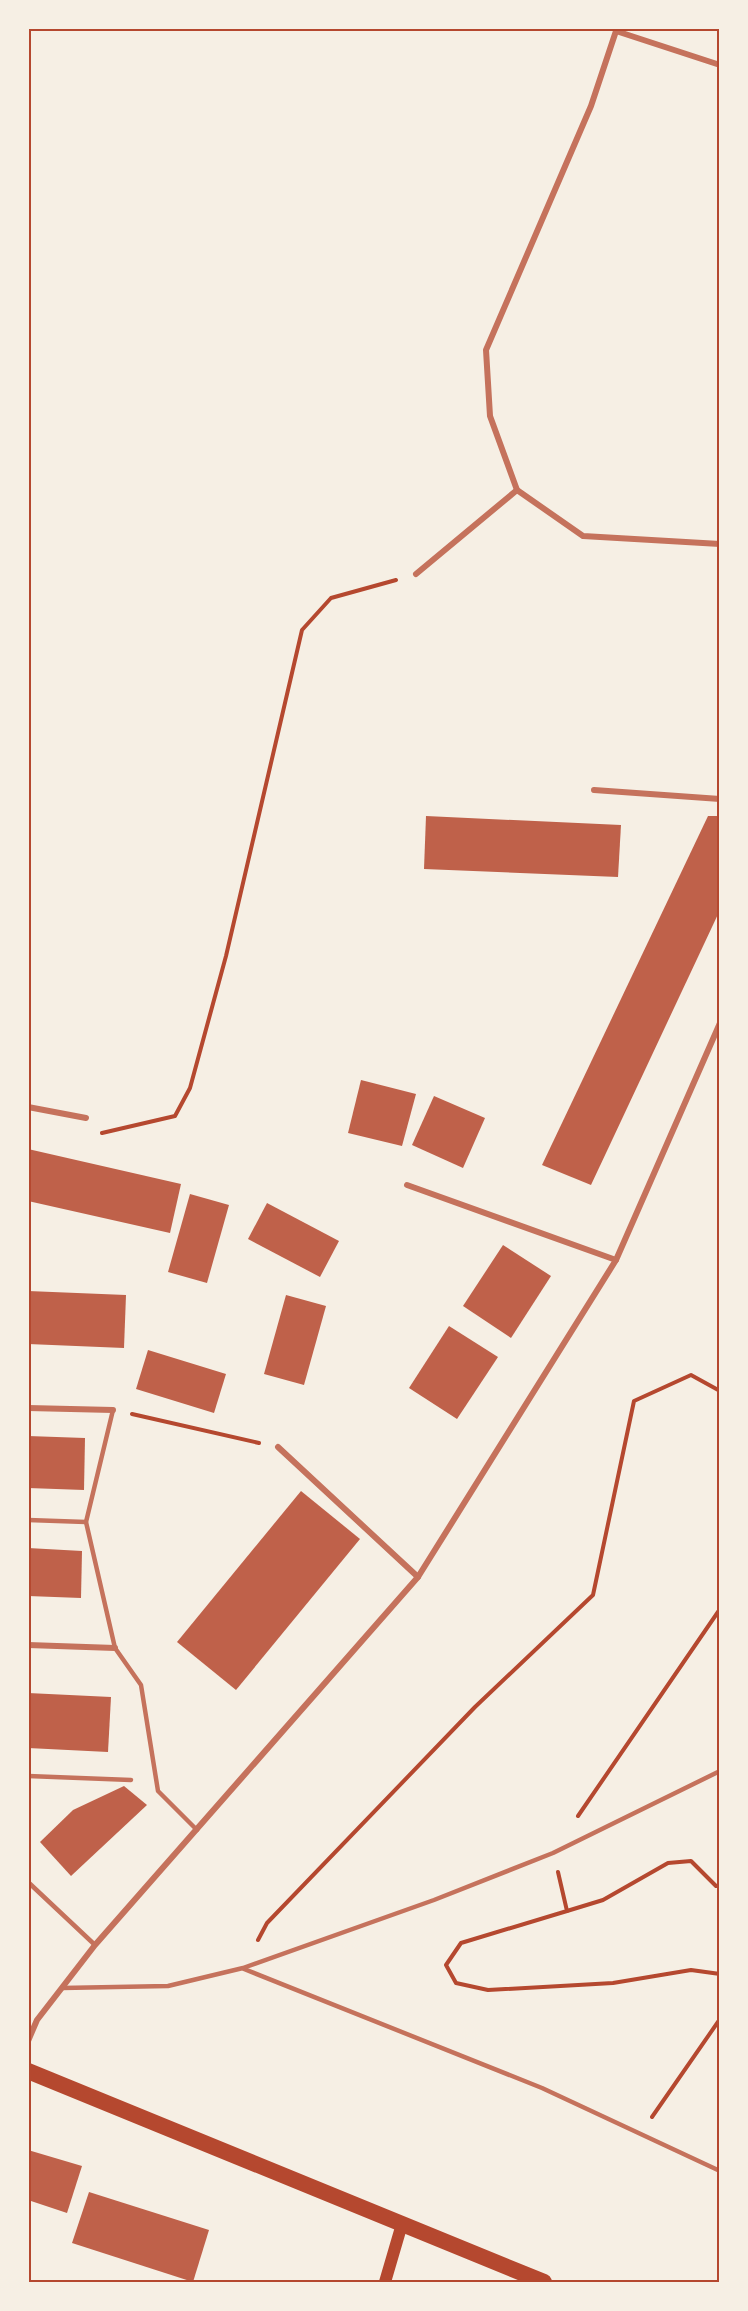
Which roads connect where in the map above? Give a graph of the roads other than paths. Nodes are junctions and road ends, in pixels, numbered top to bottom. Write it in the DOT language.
graph roads {
  1 [pos="617,30"];
  2 [pos="720,65"];
  3 [pos="517,489"];
  4 [pos="720,544"];
  5 [pos="416,574"];
  6 [pos="594,789"];
  7 [pos="720,799"];
  8 [pos="720,1023"];
  9 [pos="28,1107"];
  10 [pos="86,1118"];
  11 [pos="407,1185"];
  12 [pos="616,1260"];
  13 [pos="28,1408"];
  14 [pos="113,1410"];
  15 [pos="278,1447"];
  16 [pos="28,1520"];
  17 [pos="86,1522"];
  18 [pos="418,1577"];
  19 [pos="28,1646"];
  20 [pos="115,1648"];
  21 [pos="720,1771"];
  22 [pos="28,1776"];
  23 [pos="131,1780"];
  24 [pos="197,1830"];
  25 [pos="28,1882"];
  26 [pos="95,1945"];
  27 [pos="243,1968"];
  28 [pos="62,1988"];
  29 [pos="28,2041"];
  30 [pos="28,2071"];
  31 [pos="720,2171"];
  32 [pos="402,2224"];
  33 [pos="385,2283"];
  34 [pos="544,2283"];
  1 -- 2 [label="street"];
  1 -- 3 [label="street"];
  3 -- 4 [label="street"];
  3 -- 5 [label="street"];
  6 -- 7 [label="street"];
  8 -- 12 [label="street"];
  9 -- 10 [label="street"];
  11 -- 12 [label="street"];
  12 -- 18 [label="street"];
  13 -- 14 [label="street"];
  14 -- 17 [label="lane"];
  15 -- 18 [label="street"];
  16 -- 17 [label="lane"];
  17 -- 20 [label="lane"];
  18 -- 24 [label="street"];
  19 -- 20 [label="street"];
  20 -- 24 [label="lane"];
  21 -- 27 [label="lane"];
  22 -- 23 [label="lane"];
  24 -- 26 [label="street"];
  25 -- 26 [label="lane"];
  26 -- 28 [label="street"];
  27 -- 28 [label="lane"];
  27 -- 31 [label="lane"];
  28 -- 29 [label="street"];
  30 -- 32 [label="highway"];
  32 -- 33 [label="main road"];
  32 -- 34 [label="highway"];
}
